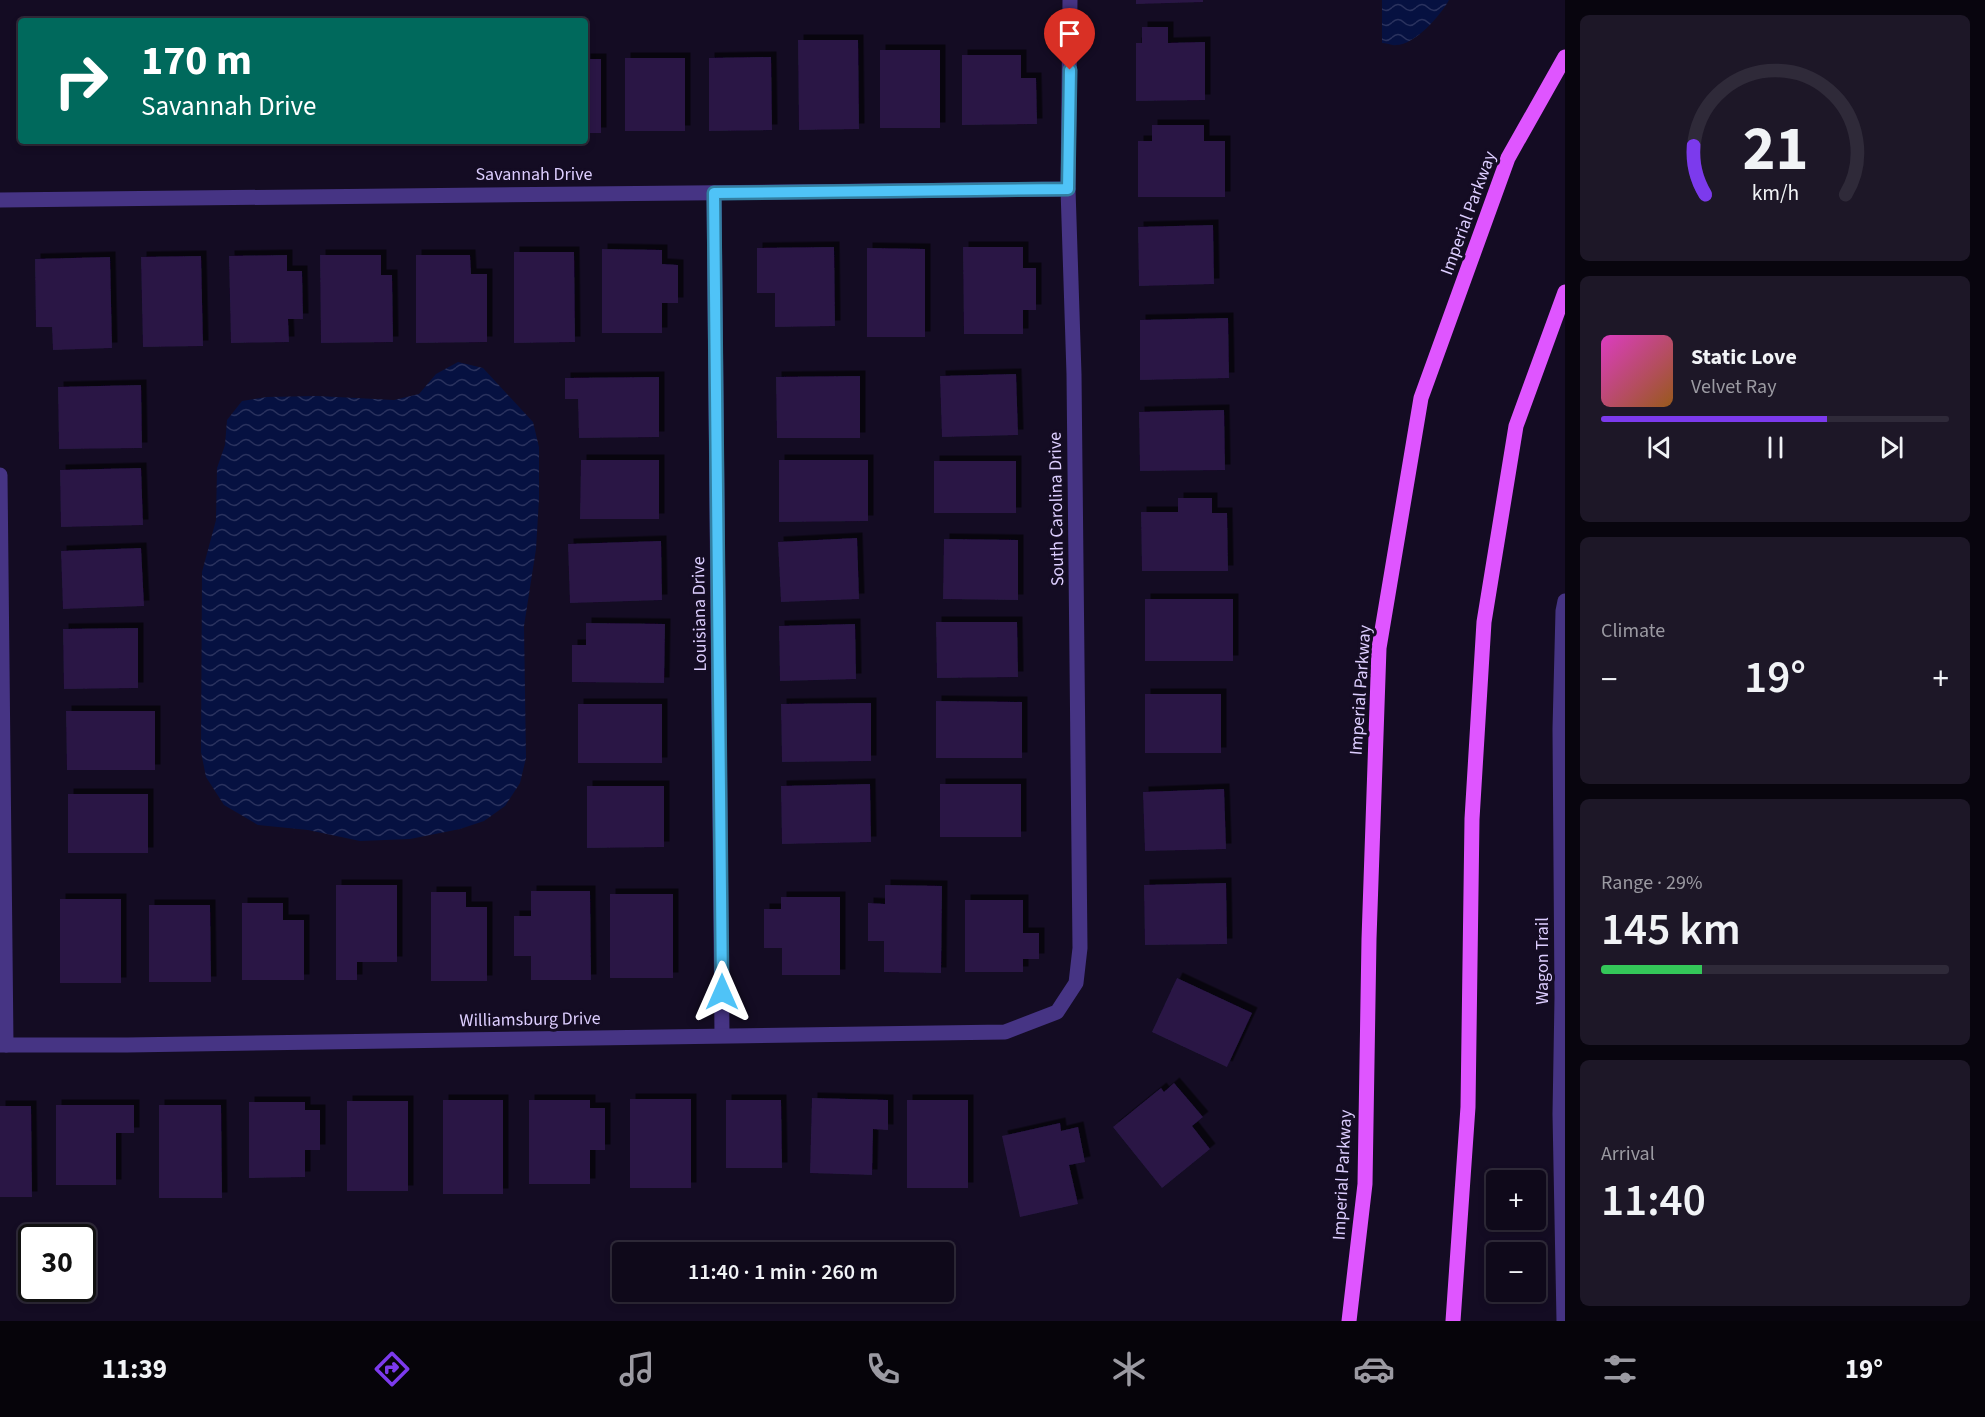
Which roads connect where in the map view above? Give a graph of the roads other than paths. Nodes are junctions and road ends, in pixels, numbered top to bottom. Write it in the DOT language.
graph roads {
  1 [pos="1070,0"];
  2 [pos="1565,57"];
  3 [pos="1068,189"];
  4 [pos="714,193"];
  5 [pos="0,200"];
  6 [pos="1565,292"];
  7 [pos="0,475"];
  8 [pos="1565,601"];
  9 [pos="1563,998"];
  10 [pos="1057,1012"];
  11 [pos="722,1035"];
  12 [pos="3,1045"];
  13 [pos="1349,1321"];
  14 [pos="1453,1321"];
  15 [pos="1564,1321"];
  1 -- 3 [label="street, South Carolina Drive"];
  2 -- 13 [label="main road, Imperial Parkway"];
  3 -- 4 [label="street, Savannah Drive"];
  3 -- 10 [label="street, South Carolina Drive"];
  4 -- 5 [label="street, Savannah Drive"];
  4 -- 11 [label="street, Louisiana Drive"];
  6 -- 14 [label="main road"];
  7 -- 12 [label="street"];
  8 -- 9 [label="street, Wagon Trail"];
  9 -- 15 [label="street, Wagon Trail"];
  10 -- 11 [label="street, Williamsburg Drive"];
  11 -- 12 [label="street, Williamsburg Drive"];
}
